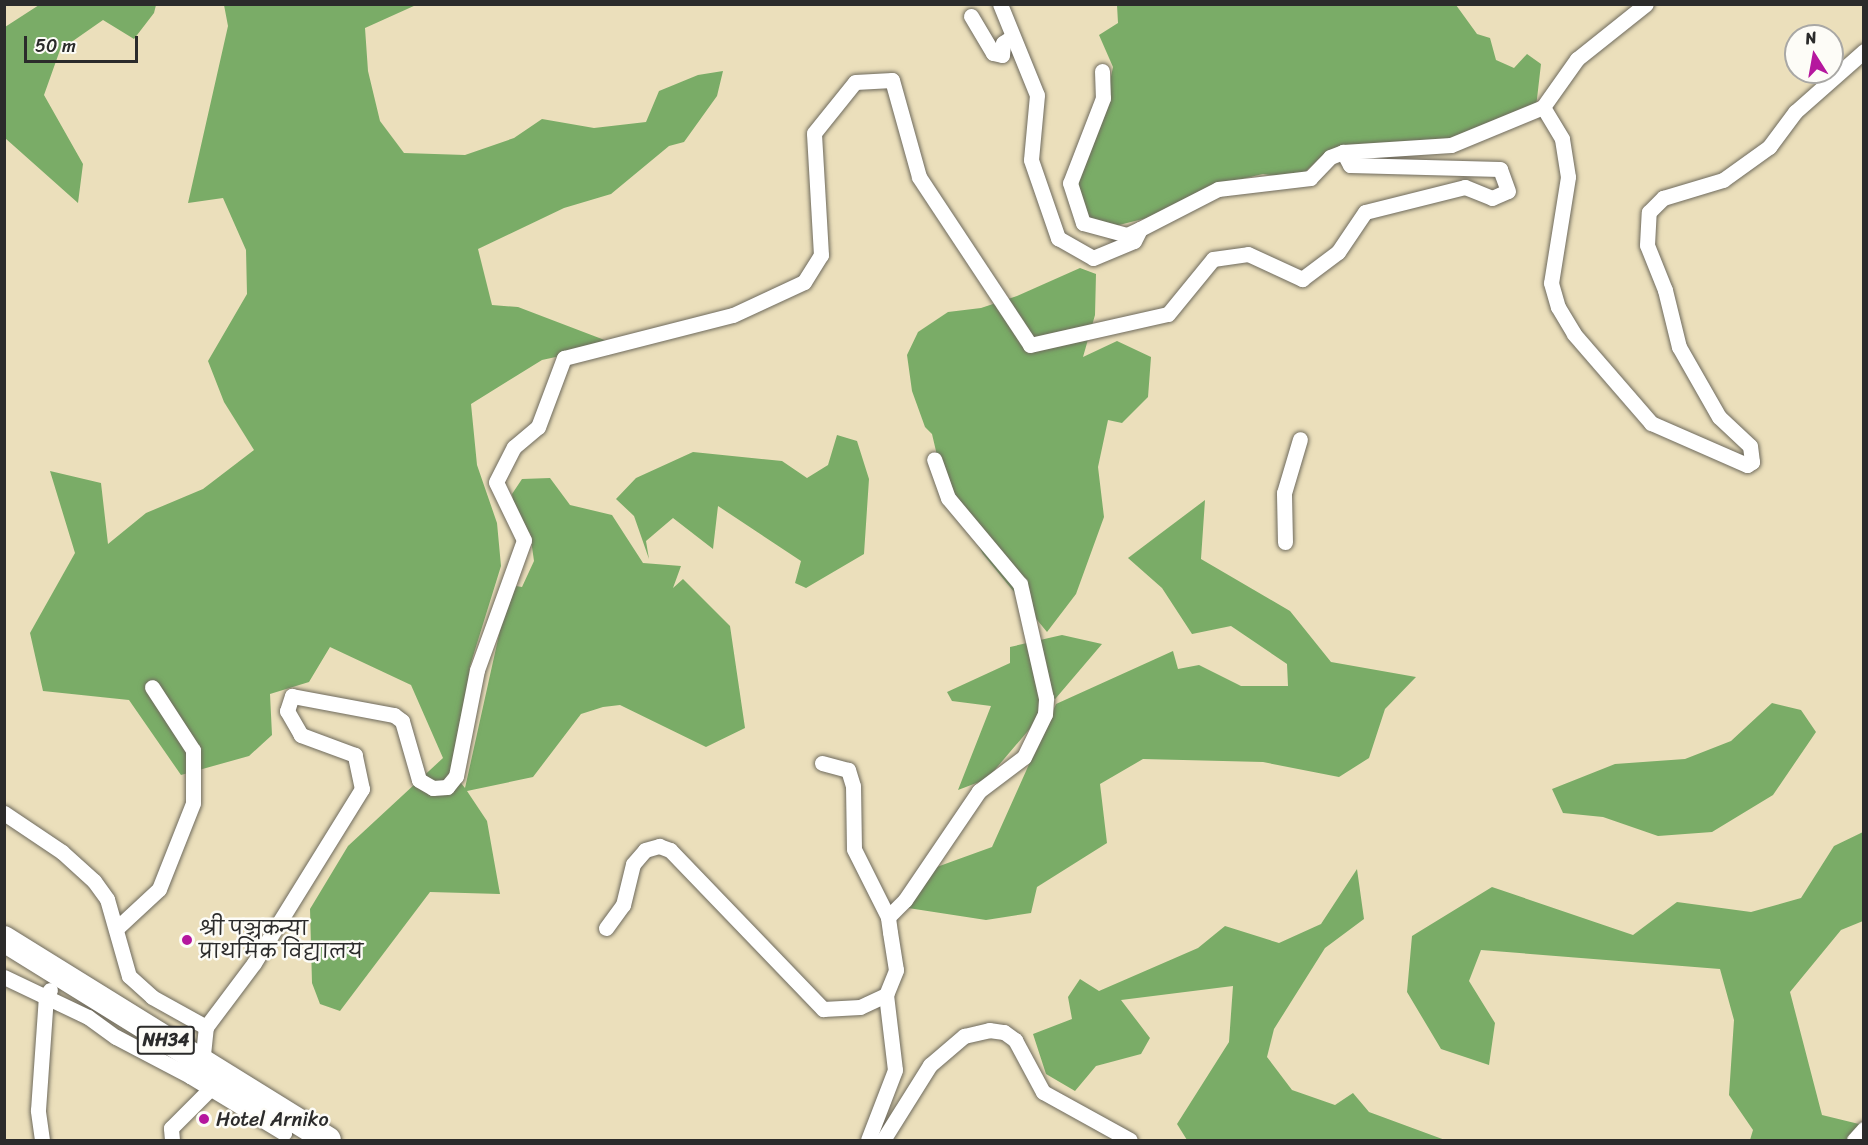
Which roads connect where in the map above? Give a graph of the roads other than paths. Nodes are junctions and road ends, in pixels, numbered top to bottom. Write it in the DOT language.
graph roads {
  1 [pos="1000,4"];
  2 [pos="1646,4"];
  3 [pos="971,16"];
  4 [pos="1012,37"];
  5 [pos="1863,51"];
  6 [pos="1102,71"];
  7 [pos="1543,107"];
  8 [pos="1343,152"];
  9 [pos="1140,229"];
  10 [pos="1300,439"];
  11 [pos="934,459"];
  12 [pos="1285,542"];
  13 [pos="152,687"];
  14 [pos="822,763"];
  15 [pos="4,813"];
  16 [pos="888,916"];
  17 [pos="117,928"];
  18 [pos="606,928"];
  19 [pos="4,939"];
  20 [pos="63,973"];
  21 [pos="4,977"];
  22 [pos="46,996"];
  23 [pos="886,996"];
  24 [pos="206,1027"];
  25 [pos="202,1075"];
  26 [pos="1863,1129"];
  27 [pos="284,1133"];
  28 [pos="42,1140"];
  29 [pos="172,1140"];
  30 [pos="328,1140"];
  31 [pos="868,1140"];
  32 [pos="883,1140"];
  33 [pos="1130,1140"];
  34 [pos="1854,1140"];
  1 -- 4 [label="street"];
  2 -- 7 [label="street"];
  3 -- 4 [label="street"];
  4 -- 9 [label="street"];
  5 -- 7 [label="street"];
  6 -- 9 [label="street"];
  7 -- 8 [label="street"];
  8 -- 9 [label="street"];
  8 -- 24 [label="street"];
  10 -- 12 [label="street"];
  11 -- 16 [label="street"];
  13 -- 17 [label="street"];
  14 -- 16 [label="street"];
  15 -- 17 [label="street"];
  16 -- 23 [label="street"];
  17 -- 24 [label="street"];
  18 -- 23 [label="street"];
  19 -- 20 [label="highway, NH34"];
  20 -- 22 [label="street"];
  20 -- 25 [label="highway, NH34"];
  21 -- 22 [label="street"];
  22 -- 25 [label="street"];
  22 -- 28 [label="street"];
  23 -- 31 [label="street"];
  24 -- 25 [label="street"];
  25 -- 27 [label="street"];
  25 -- 29 [label="street"];
  25 -- 30 [label="highway, NH34"];
  26 -- 34 [label="street"];
  32 -- 33 [label="street"];
}
